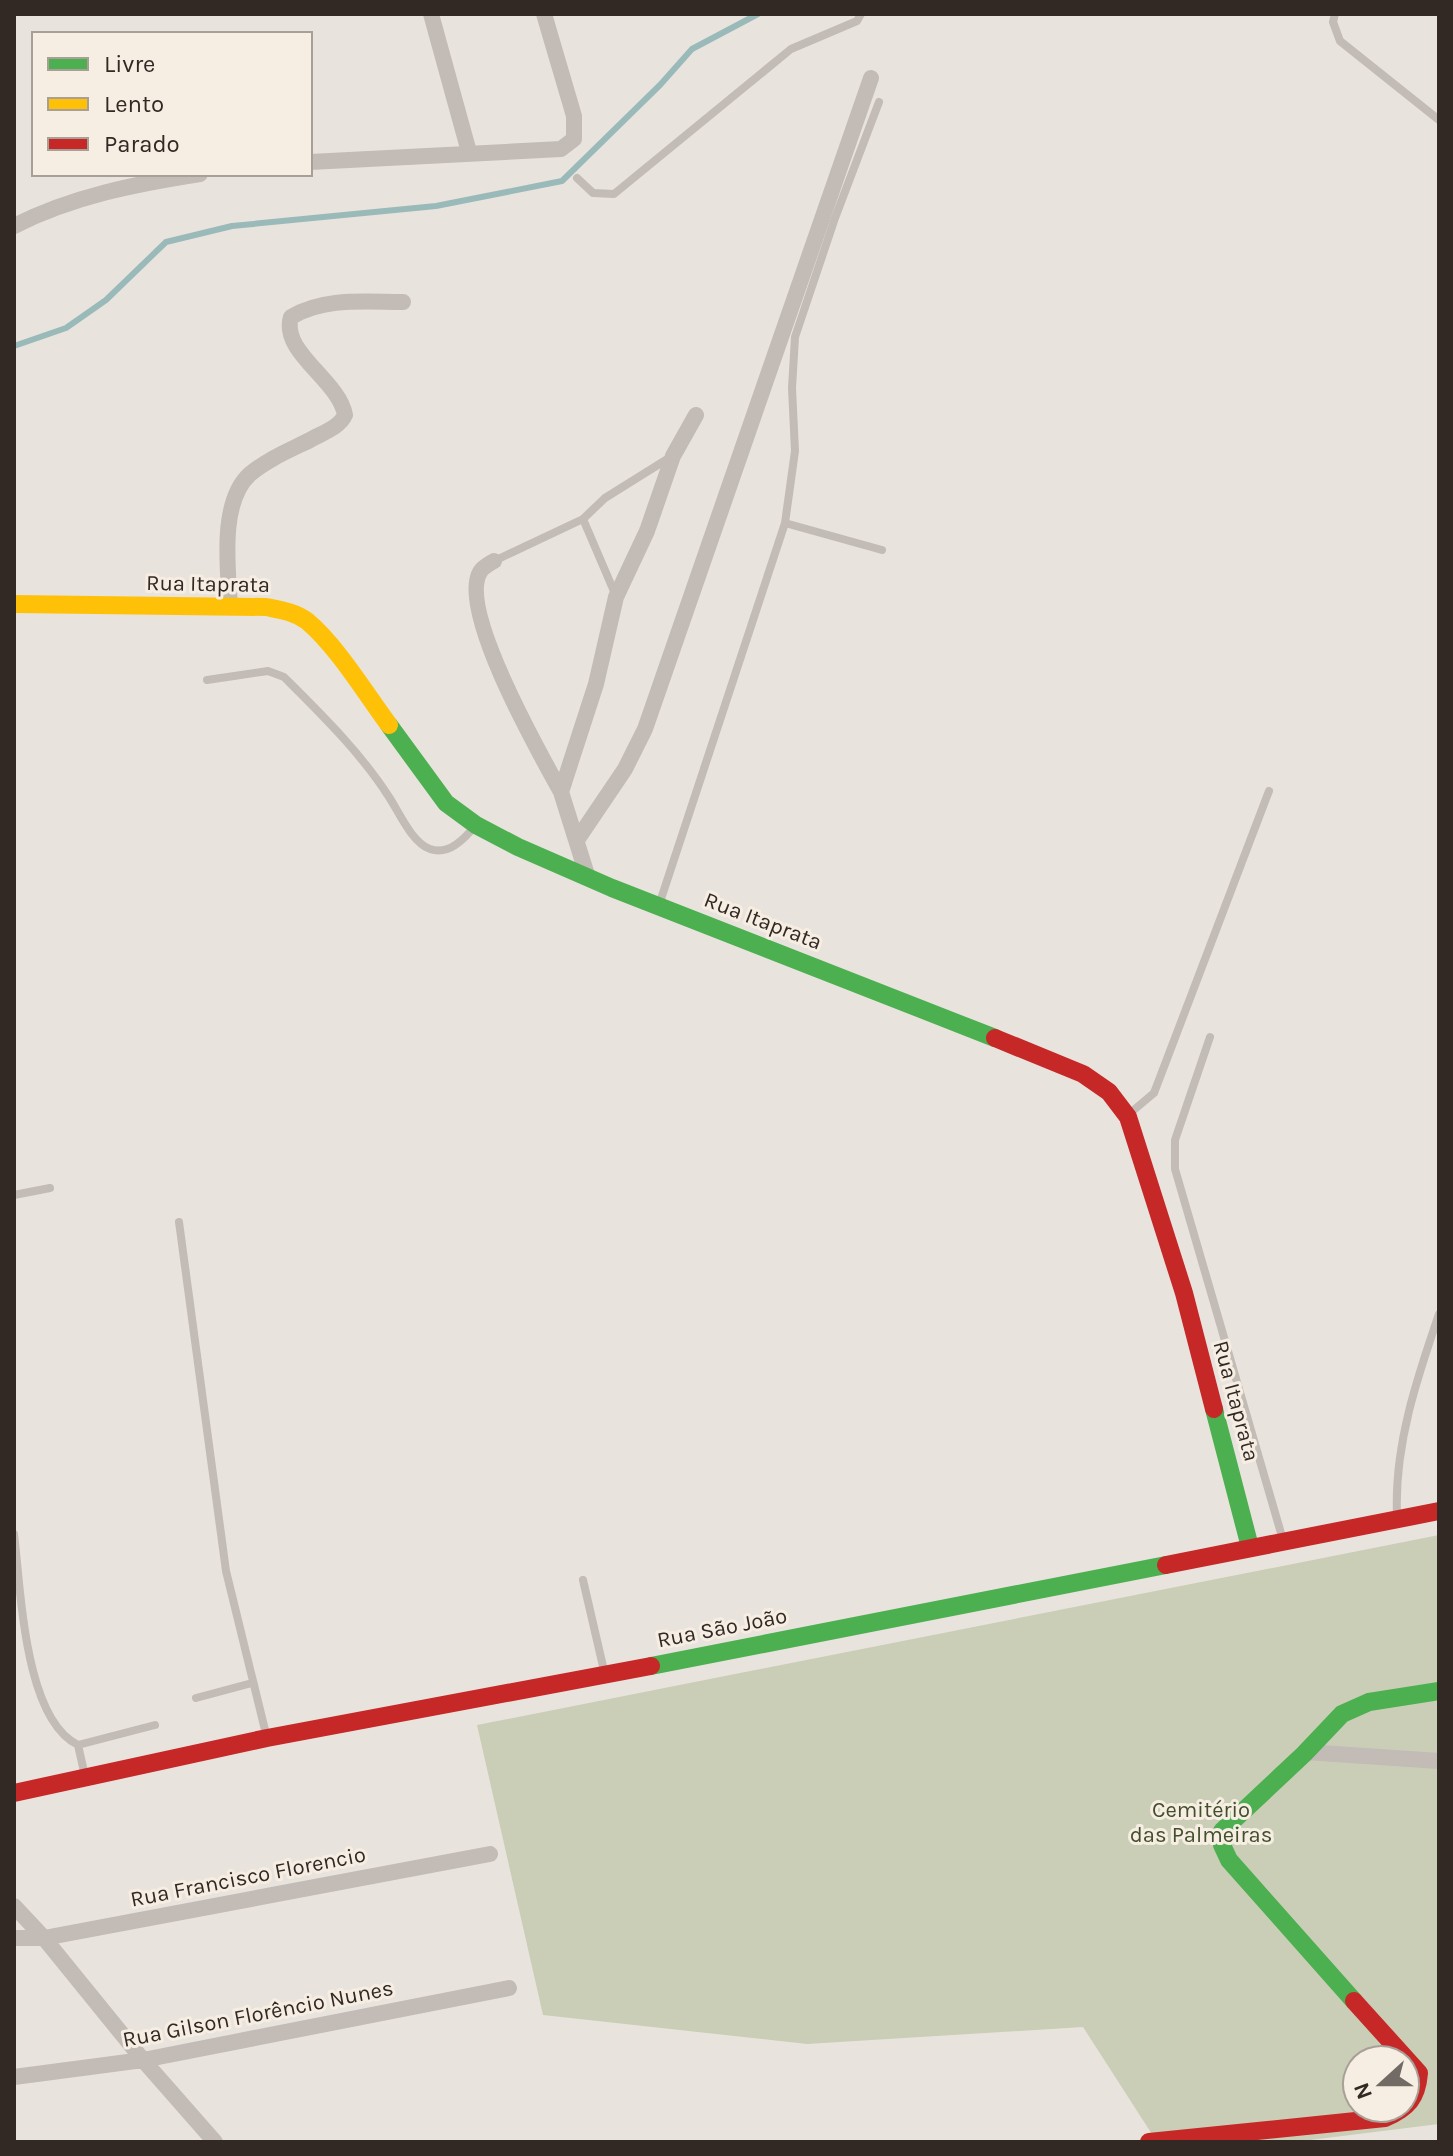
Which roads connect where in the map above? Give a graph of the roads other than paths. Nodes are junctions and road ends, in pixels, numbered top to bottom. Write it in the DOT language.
graph roads {
  1 [pos="431,14"];
  2 [pos="544,14"];
  3 [pos="861,14"];
  4 [pos="1335,14"];
  5 [pos="871,78"];
  6 [pos="879,102"];
  7 [pos="1439,120"];
  8 [pos="469,152"];
  9 [pos="312,162"];
  10 [pos="188,176"];
  11 [pos="577,178"];
  12 [pos="14,226"];
  13 [pos="403,302"];
  14 [pos="696,415"];
  15 [pos="673,456"];
  16 [pos="583,519"];
  17 [pos="785,523"];
  18 [pos="882,550"];
  19 [pos="494,561"];
  20 [pos="616,597"];
  21 [pos="14,604"];
  22 [pos="230,607"];
  23 [pos="207,680"];
  24 [pos="1269,791"];
  25 [pos="561,792"];
  26 [pos="476,825"];
  27 [pos="577,840"];
  28 [pos="588,878"];
  29 [pos="659,906"];
  30 [pos="1210,1037"];
  31 [pos="1128,1114"];
  32 [pos="50,1188"];
  33 [pos="14,1195"];
  34 [pos="179,1222"];
  35 [pos="1439,1314"];
  36 [pos="1439,1511"];
  37 [pos="1398,1520"];
  38 [pos="14,1534"];
  39 [pos="1284,1541"];
  40 [pos="1250,1547"];
  41 [pos="583,1580"];
  42 [pos="606,1676"];
  43 [pos="252,1683"];
  44 [pos="1439,1691"];
  45 [pos="196,1698"];
  46 [pos="155,1725"];
  47 [pos="267,1738"];
  48 [pos="78,1745"];
  49 [pos="1306,1752"];
  50 [pos="1439,1761"];
  51 [pos="86,1778"];
  52 [pos="14,1793"];
  53 [pos="490,1854"];
  54 [pos="14,1906"];
  55 [pos="14,1938"];
  56 [pos="44,1938"];
  57 [pos="509,1988"];
  58 [pos="143,2060"];
  59 [pos="14,2077"];
  60 [pos="215,2142"];
  61 [pos="1149,2142"];
  1 -- 8 [label="street"];
  2 -- 8 [label="street"];
  3 -- 11 [label="lane"];
  4 -- 7 [label="lane"];
  5 -- 27 [label="street"];
  6 -- 17 [label="lane"];
  8 -- 9 [label="street"];
  10 -- 12 [label="street"];
  13 -- 22 [label="street"];
  14 -- 15 [label="street"];
  15 -- 16 [label="lane"];
  15 -- 20 [label="street"];
  16 -- 19 [label="lane"];
  16 -- 20 [label="lane"];
  17 -- 18 [label="lane"];
  17 -- 29 [label="lane"];
  19 -- 25 [label="street"];
  20 -- 25 [label="street"];
  21 -- 22 [label="street, Rua Itaprata"];
  22 -- 26 [label="street, Rua Itaprata"];
  23 -- 26 [label="lane"];
  24 -- 31 [label="lane"];
  25 -- 27 [label="street"];
  26 -- 28 [label="street, Rua Itaprata"];
  27 -- 28 [label="street"];
  28 -- 29 [label="street, Rua Itaprata"];
  29 -- 31 [label="street, Rua Itaprata"];
  30 -- 39 [label="lane"];
  31 -- 40 [label="street, Rua Itaprata"];
  32 -- 33 [label="lane"];
  34 -- 43 [label="lane"];
  35 -- 37 [label="lane"];
  36 -- 37 [label="street, Rua São João"];
  37 -- 39 [label="street, Rua São João"];
  38 -- 48 [label="lane"];
  39 -- 40 [label="street, Rua São João"];
  40 -- 42 [label="street, Rua São João"];
  41 -- 42 [label="lane"];
  42 -- 47 [label="street, Rua São João"];
  43 -- 45 [label="lane"];
  43 -- 47 [label="lane"];
  44 -- 49 [label="street"];
  46 -- 48 [label="lane"];
  47 -- 51 [label="street, Rua São João"];
  48 -- 51 [label="lane"];
  49 -- 50 [label="street"];
  49 -- 61 [label="street"];
  51 -- 52 [label="street, Rua São João"];
  53 -- 56 [label="street, Rua Francisco Florencio"];
  54 -- 56 [label="street"];
  55 -- 56 [label="street, Rua Francisco Florencio"];
  56 -- 58 [label="street"];
  57 -- 58 [label="street, Rua Gilson Florêncio Nunes"];
  58 -- 59 [label="street, Rua Gilson Florêncio Nunes"];
  58 -- 60 [label="street"];
}
